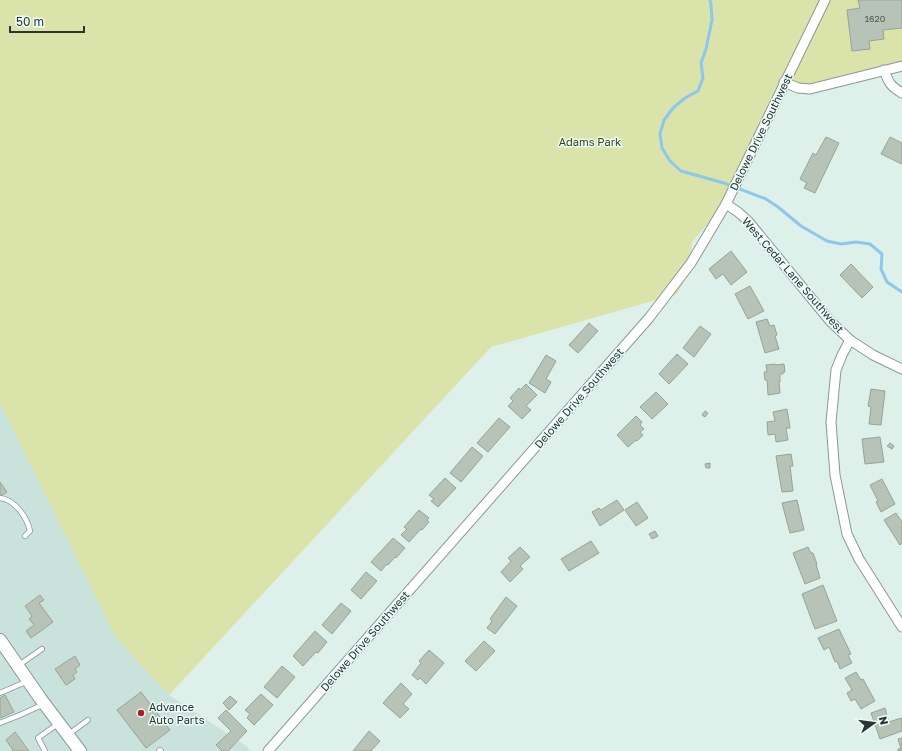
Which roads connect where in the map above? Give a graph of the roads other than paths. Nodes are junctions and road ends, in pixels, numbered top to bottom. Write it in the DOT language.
graph roads {
  1 [pos="824,0"];
  2 [pos="902,66"];
  3 [pos="884,70"];
  4 [pos="784,82"];
  5 [pos="902,93"];
  6 [pos="726,204"];
  7 [pos="850,340"];
  8 [pos="902,369"];
  9 [pos="0,498"];
  10 [pos="25,536"];
  11 [pos="902,627"];
  12 [pos="0,640"];
  13 [pos="42,649"];
  14 [pos="4,652"];
  15 [pos="18,666"];
  16 [pos="28,680"];
  17 [pos="0,693"];
  18 [pos="44,704"];
  19 [pos="88,720"];
  20 [pos="0,723"];
  21 [pos="59,723"];
  22 [pos="68,735"];
  23 [pos="45,751"];
  24 [pos="80,751"];
  25 [pos="268,751"];
  1 -- 4 [label="street, Delowe Drive Southwest"];
  2 -- 3 [label="street"];
  3 -- 4 [label="street"];
  3 -- 5 [label="street"];
  4 -- 6 [label="street, Delowe Drive Southwest"];
  6 -- 7 [label="street, West Cedar Lane Southwest"];
  6 -- 25 [label="street, Delowe Drive Southwest"];
  7 -- 8 [label="street, West Cedar Lane Southwest"];
  7 -- 11 [label="street"];
  9 -- 10 [label="lane"];
  12 -- 14 [label="main road"];
  13 -- 15 [label="lane"];
  14 -- 15 [label="main road"];
  15 -- 16 [label="main road"];
  16 -- 17 [label="lane"];
  16 -- 18 [label="main road"];
  18 -- 20 [label="lane"];
  18 -- 21 [label="main road"];
  19 -- 22 [label="lane"];
  21 -- 22 [label="main road"];
  21 -- 23 [label="lane"];
  22 -- 24 [label="main road"];
}
